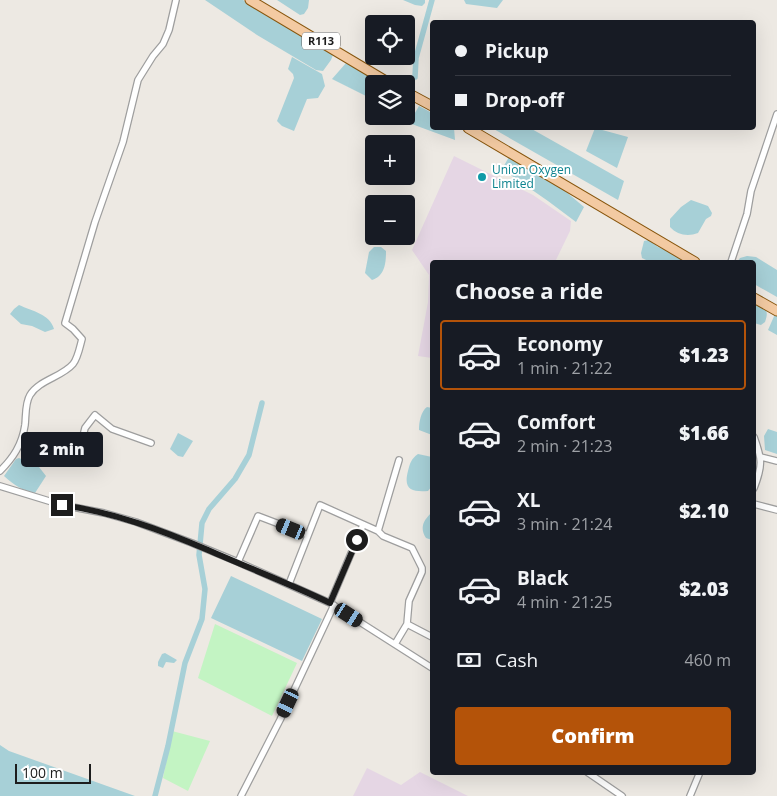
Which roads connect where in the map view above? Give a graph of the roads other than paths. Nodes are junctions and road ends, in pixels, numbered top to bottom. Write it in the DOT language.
graph roads {
  1 [pos="176,0"];
  2 [pos="250,0"];
  3 [pos="376,75"];
  4 [pos="415,97"];
  5 [pos="430,105"];
  6 [pos="777,114"];
  7 [pos="471,130"];
  8 [pos="692,260"];
  9 [pos="732,260"];
  10 [pos="756,299"];
  11 [pos="777,311"];
  12 [pos="756,442"];
  13 [pos="151,443"];
  14 [pos="70,457"];
  15 [pos="761,458"];
  16 [pos="399,460"];
  17 [pos="777,461"];
  18 [pos="0,471"];
  19 [pos="756,482"];
  20 [pos="0,486"];
  21 [pos="756,505"];
  22 [pos="777,510"];
  23 [pos="364,525"];
  24 [pos="378,530"];
  25 [pos="308,535"];
  26 [pos="238,562"];
  27 [pos="289,584"];
  28 [pos="332,604"];
  29 [pos="407,624"];
  30 [pos="430,636"];
  31 [pos="395,644"];
  32 [pos="430,667"];
  33 [pos="591,775"];
  34 [pos="699,775"];
  35 [pos="241,796"];
  36 [pos="622,796"];
  37 [pos="690,796"];
  1 -- 18 [label="street"];
  2 -- 3 [label="main road, R113"];
  4 -- 5 [label="main road"];
  6 -- 9 [label="street"];
  7 -- 8 [label="main road"];
  10 -- 11 [label="main road"];
  12 -- 15 [label="street"];
  13 -- 14 [label="street"];
  15 -- 17 [label="street"];
  15 -- 19 [label="street"];
  16 -- 24 [label="street"];
  20 -- 26 [label="street"];
  21 -- 22 [label="street"];
  23 -- 24 [label="street"];
  23 -- 25 [label="street"];
  23 -- 28 [label="street"];
  24 -- 29 [label="street"];
  25 -- 26 [label="street"];
  25 -- 27 [label="street"];
  26 -- 27 [label="street"];
  27 -- 28 [label="street"];
  28 -- 31 [label="street"];
  28 -- 35 [label="street"];
  29 -- 30 [label="street"];
  29 -- 31 [label="street"];
  31 -- 32 [label="street"];
  33 -- 36 [label="street"];
  34 -- 37 [label="street"];
}
